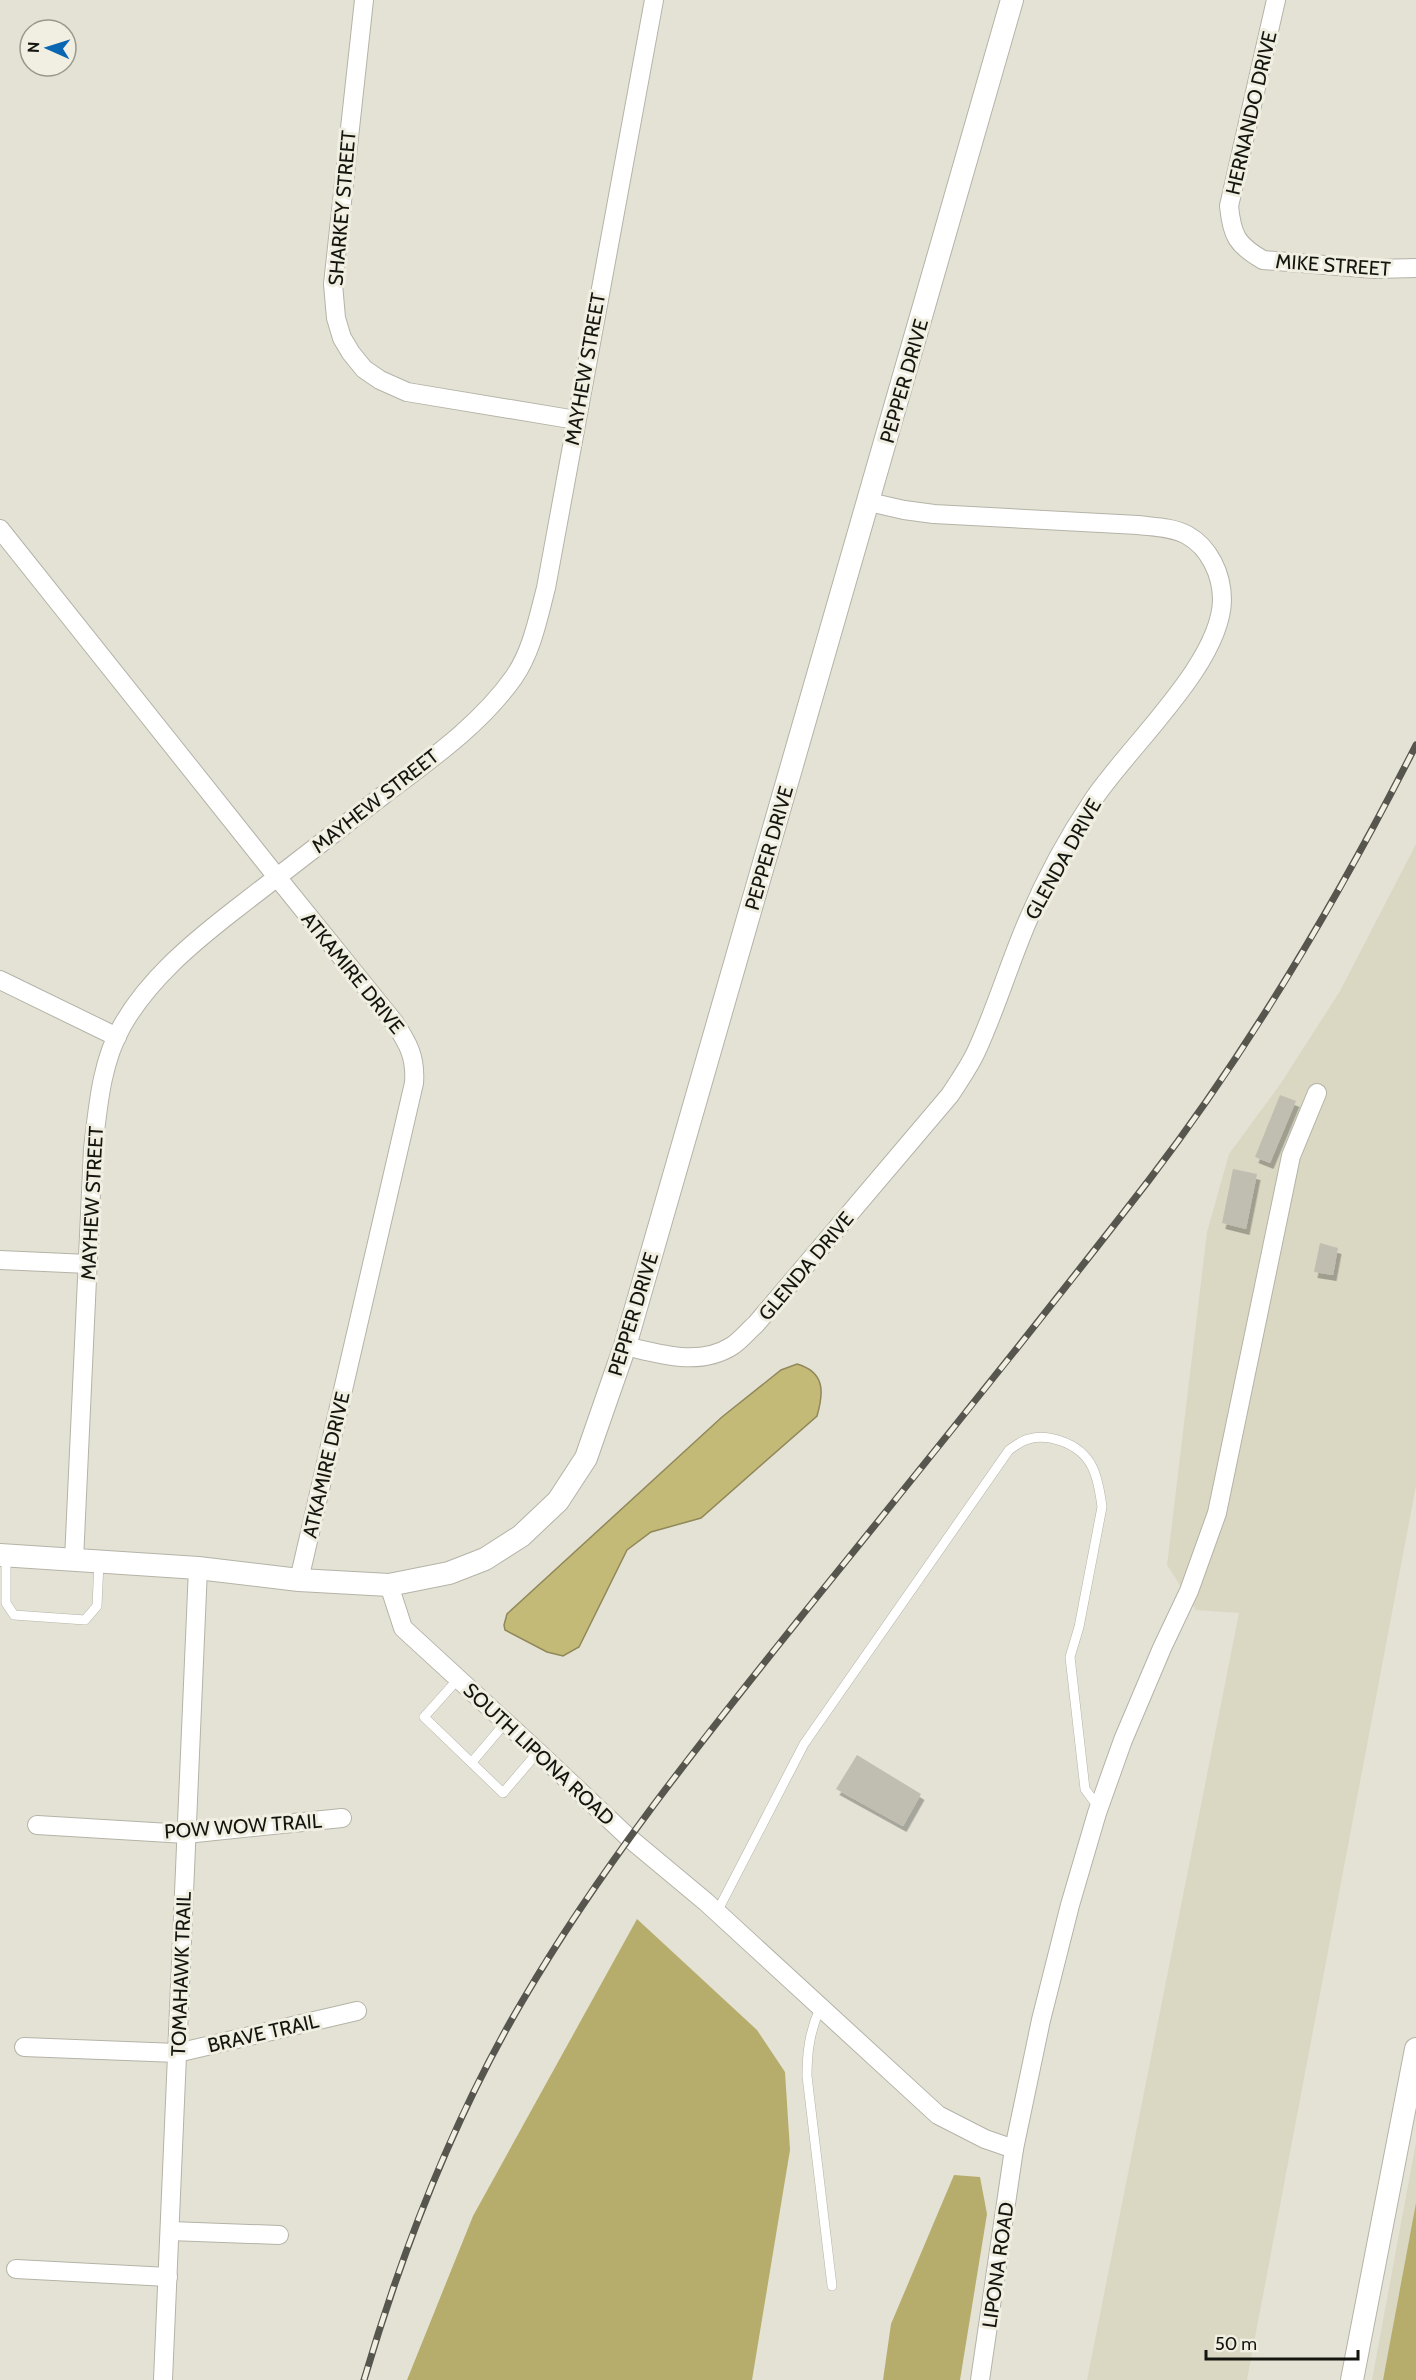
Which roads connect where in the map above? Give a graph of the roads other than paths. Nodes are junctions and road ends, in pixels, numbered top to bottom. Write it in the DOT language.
graph roads {
  1 [pos="364,0"];
  2 [pos="654,0"];
  3 [pos="1012,0"];
  4 [pos="1276,0"];
  5 [pos="1231,226"];
  6 [pos="1416,268"];
  7 [pos="576,420"];
  8 [pos="869,502"];
  9 [pos="3,538"];
  10 [pos="277,877"];
  11 [pos="0,980"];
  12 [pos="117,1037"];
  13 [pos="1317,1093"];
  14 [pos="0,1260"];
  15 [pos="88,1264"];
  16 [pos="625,1346"];
  17 [pos="3,1556"];
  18 [pos="74,1560"];
  19 [pos="99,1562"];
  20 [pos="198,1568"];
  21 [pos="299,1580"];
  22 [pos="389,1586"];
  23 [pos="458,1679"];
  24 [pos="506,1722"];
  25 [pos="538,1752"];
  26 [pos="472,1762"];
  27 [pos="1099,1808"];
  28 [pos="342,1818"];
  29 [pos="37,1826"];
  30 [pos="186,1834"];
  31 [pos="717,1912"];
  32 [pos="820,2008"];
  33 [pos="357,2012"];
  34 [pos="24,2047"];
  35 [pos="1416,2049"];
  36 [pos="177,2053"];
  37 [pos="1014,2149"];
  38 [pos="170,2231"];
  39 [pos="279,2235"];
  40 [pos="16,2269"];
  41 [pos="168,2277"];
  42 [pos="832,2286"];
  43 [pos="163,2380"];
  44 [pos="980,2380"];
  45 [pos="1352,2380"];
  1 -- 7 [label="street, SHARKEY STREET"];
  2 -- 7 [label="street, MAYHEW STREET"];
  3 -- 8 [label="street, PEPPER DRIVE"];
  4 -- 5 [label="street, HERNANDO DRIVE"];
  5 -- 6 [label="street, MIKE STREET"];
  7 -- 10 [label="street, MAYHEW STREET"];
  8 -- 16 [label="street, PEPPER DRIVE"];
  8 -- 16 [label="street, GLENDA DRIVE"];
  9 -- 10 [label="street, ATKAMIRE DRIVE"];
  10 -- 12 [label="street, MAYHEW STREET"];
  10 -- 21 [label="street, ATKAMIRE DRIVE"];
  11 -- 12 [label="street"];
  12 -- 15 [label="street, MAYHEW STREET"];
  13 -- 27 [label="street, LIPONA ROAD"];
  14 -- 15 [label="street"];
  15 -- 18 [label="street, MAYHEW STREET"];
  16 -- 22 [label="street, PEPPER DRIVE"];
  17 -- 18 [label="street"];
  17 -- 19 [label="lane"];
  18 -- 19 [label="street"];
  19 -- 20 [label="street"];
  20 -- 21 [label="street"];
  20 -- 30 [label="street, TOMAHAWK TRAIL"];
  21 -- 22 [label="street"];
  22 -- 23 [label="street, SOUTH LIPONA ROAD"];
  23 -- 24 [label="street, SOUTH LIPONA ROAD"];
  23 -- 26 [label="lane"];
  24 -- 25 [label="street, SOUTH LIPONA ROAD"];
  24 -- 26 [label="lane"];
  25 -- 26 [label="lane"];
  25 -- 31 [label="street, SOUTH LIPONA ROAD"];
  27 -- 31 [label="lane"];
  27 -- 37 [label="street, LIPONA ROAD"];
  28 -- 30 [label="street, POW WOW TRAIL"];
  29 -- 30 [label="street, POW WOW TRAIL"];
  30 -- 36 [label="street, TOMAHAWK TRAIL"];
  31 -- 32 [label="street, SOUTH LIPONA ROAD"];
  32 -- 37 [label="street, SOUTH LIPONA ROAD"];
  32 -- 42 [label="lane"];
  33 -- 36 [label="street, BRAVE TRAIL"];
  34 -- 36 [label="street, BRAVE TRAIL"];
  35 -- 45 [label="street"];
  36 -- 38 [label="street, TOMAHAWK TRAIL"];
  37 -- 44 [label="street, LIPONA ROAD"];
  38 -- 39 [label="street"];
  38 -- 41 [label="street, TOMAHAWK TRAIL"];
  40 -- 41 [label="street"];
  41 -- 43 [label="street, TOMAHAWK TRAIL"];
}
